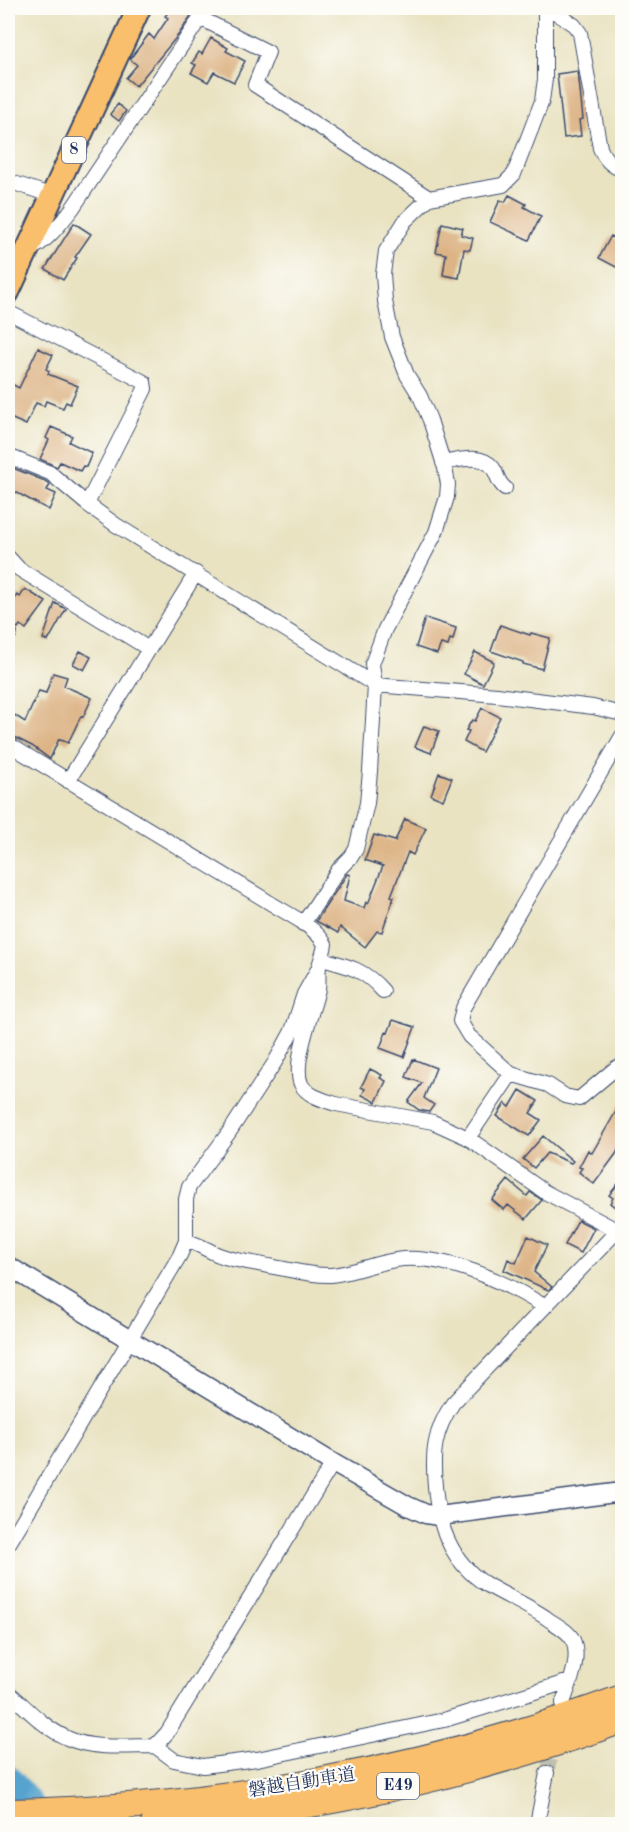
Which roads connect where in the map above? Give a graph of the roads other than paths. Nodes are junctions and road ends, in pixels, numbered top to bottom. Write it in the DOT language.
graph roads {
  1 [pos="139,8"];
  2 [pos="544,8"];
  3 [pos="549,8"];
  4 [pos="204,13"];
  5 [pos="622,170"];
  6 [pos="8,182"];
  7 [pos="53,196"];
  8 [pos="429,198"];
  9 [pos="27,251"];
  10 [pos="8,292"];
  11 [pos="8,312"];
  12 [pos="8,456"];
  13 [pos="443,463"];
  14 [pos="505,488"];
  15 [pos="87,504"];
  16 [pos="8,557"];
  17 [pos="196,573"];
  18 [pos="149,649"];
  19 [pos="375,685"];
  20 [pos="622,714"];
  21 [pos="622,736"];
  22 [pos="8,744"];
  23 [pos="69,781"];
  24 [pos="303,924"];
  25 [pos="321,963"];
  26 [pos="383,991"];
  27 [pos="622,1065"];
  28 [pos="512,1074"];
  29 [pos="468,1138"];
  30 [pos="620,1232"];
  31 [pos="186,1241"];
  32 [pos="8,1266"];
  33 [pos="544,1306"];
  34 [pos="130,1340"];
  35 [pos="333,1463"];
  36 [pos="622,1492"];
  37 [pos="439,1516"];
  38 [pos="8,1545"];
  39 [pos="570,1681"];
  40 [pos="8,1692"];
  41 [pos="622,1698"];
  42 [pos="563,1702"];
  43 [pos="622,1720"];
  44 [pos="155,1746"];
  45 [pos="547,1773"];
  46 [pos="8,1812"];
  47 [pos="164,1817"];
  48 [pos="537,1824"];
  1 -- 7 [label="main road, 8"];
  2 -- 8 [label="street"];
  3 -- 5 [label="street"];
  4 -- 8 [label="street"];
  4 -- 9 [label="street"];
  6 -- 7 [label="street"];
  7 -- 9 [label="main road, 8"];
  8 -- 13 [label="street"];
  9 -- 10 [label="main road, 8"];
  11 -- 15 [label="street"];
  12 -- 15 [label="street"];
  13 -- 14 [label="street"];
  13 -- 19 [label="street"];
  15 -- 17 [label="street"];
  16 -- 18 [label="street"];
  17 -- 18 [label="street"];
  17 -- 19 [label="street"];
  18 -- 23 [label="street"];
  19 -- 20 [label="street"];
  19 -- 24 [label="street"];
  21 -- 28 [label="street"];
  22 -- 23 [label="street"];
  23 -- 24 [label="street"];
  24 -- 25 [label="street"];
  25 -- 26 [label="street"];
  25 -- 29 [label="street"];
  25 -- 31 [label="street"];
  27 -- 28 [label="street"];
  28 -- 29 [label="street"];
  29 -- 30 [label="street"];
  30 -- 33 [label="street"];
  31 -- 33 [label="street"];
  31 -- 34 [label="street"];
  32 -- 34 [label="street"];
  33 -- 37 [label="street"];
  34 -- 35 [label="street"];
  34 -- 38 [label="street"];
  35 -- 37 [label="street"];
  35 -- 44 [label="street"];
  36 -- 37 [label="street"];
  37 -- 39 [label="street"];
  39 -- 42 [label="street"];
  39 -- 44 [label="street"];
  40 -- 44 [label="street"];
  41 -- 47 [label="highway, 磐越自動車道 / E49"];
  43 -- 47 [label="highway, 磐越自動車道 / E49"];
  45 -- 48 [label="street"];
  46 -- 47 [label="highway, 磐越自動車道 / E49"];
}
